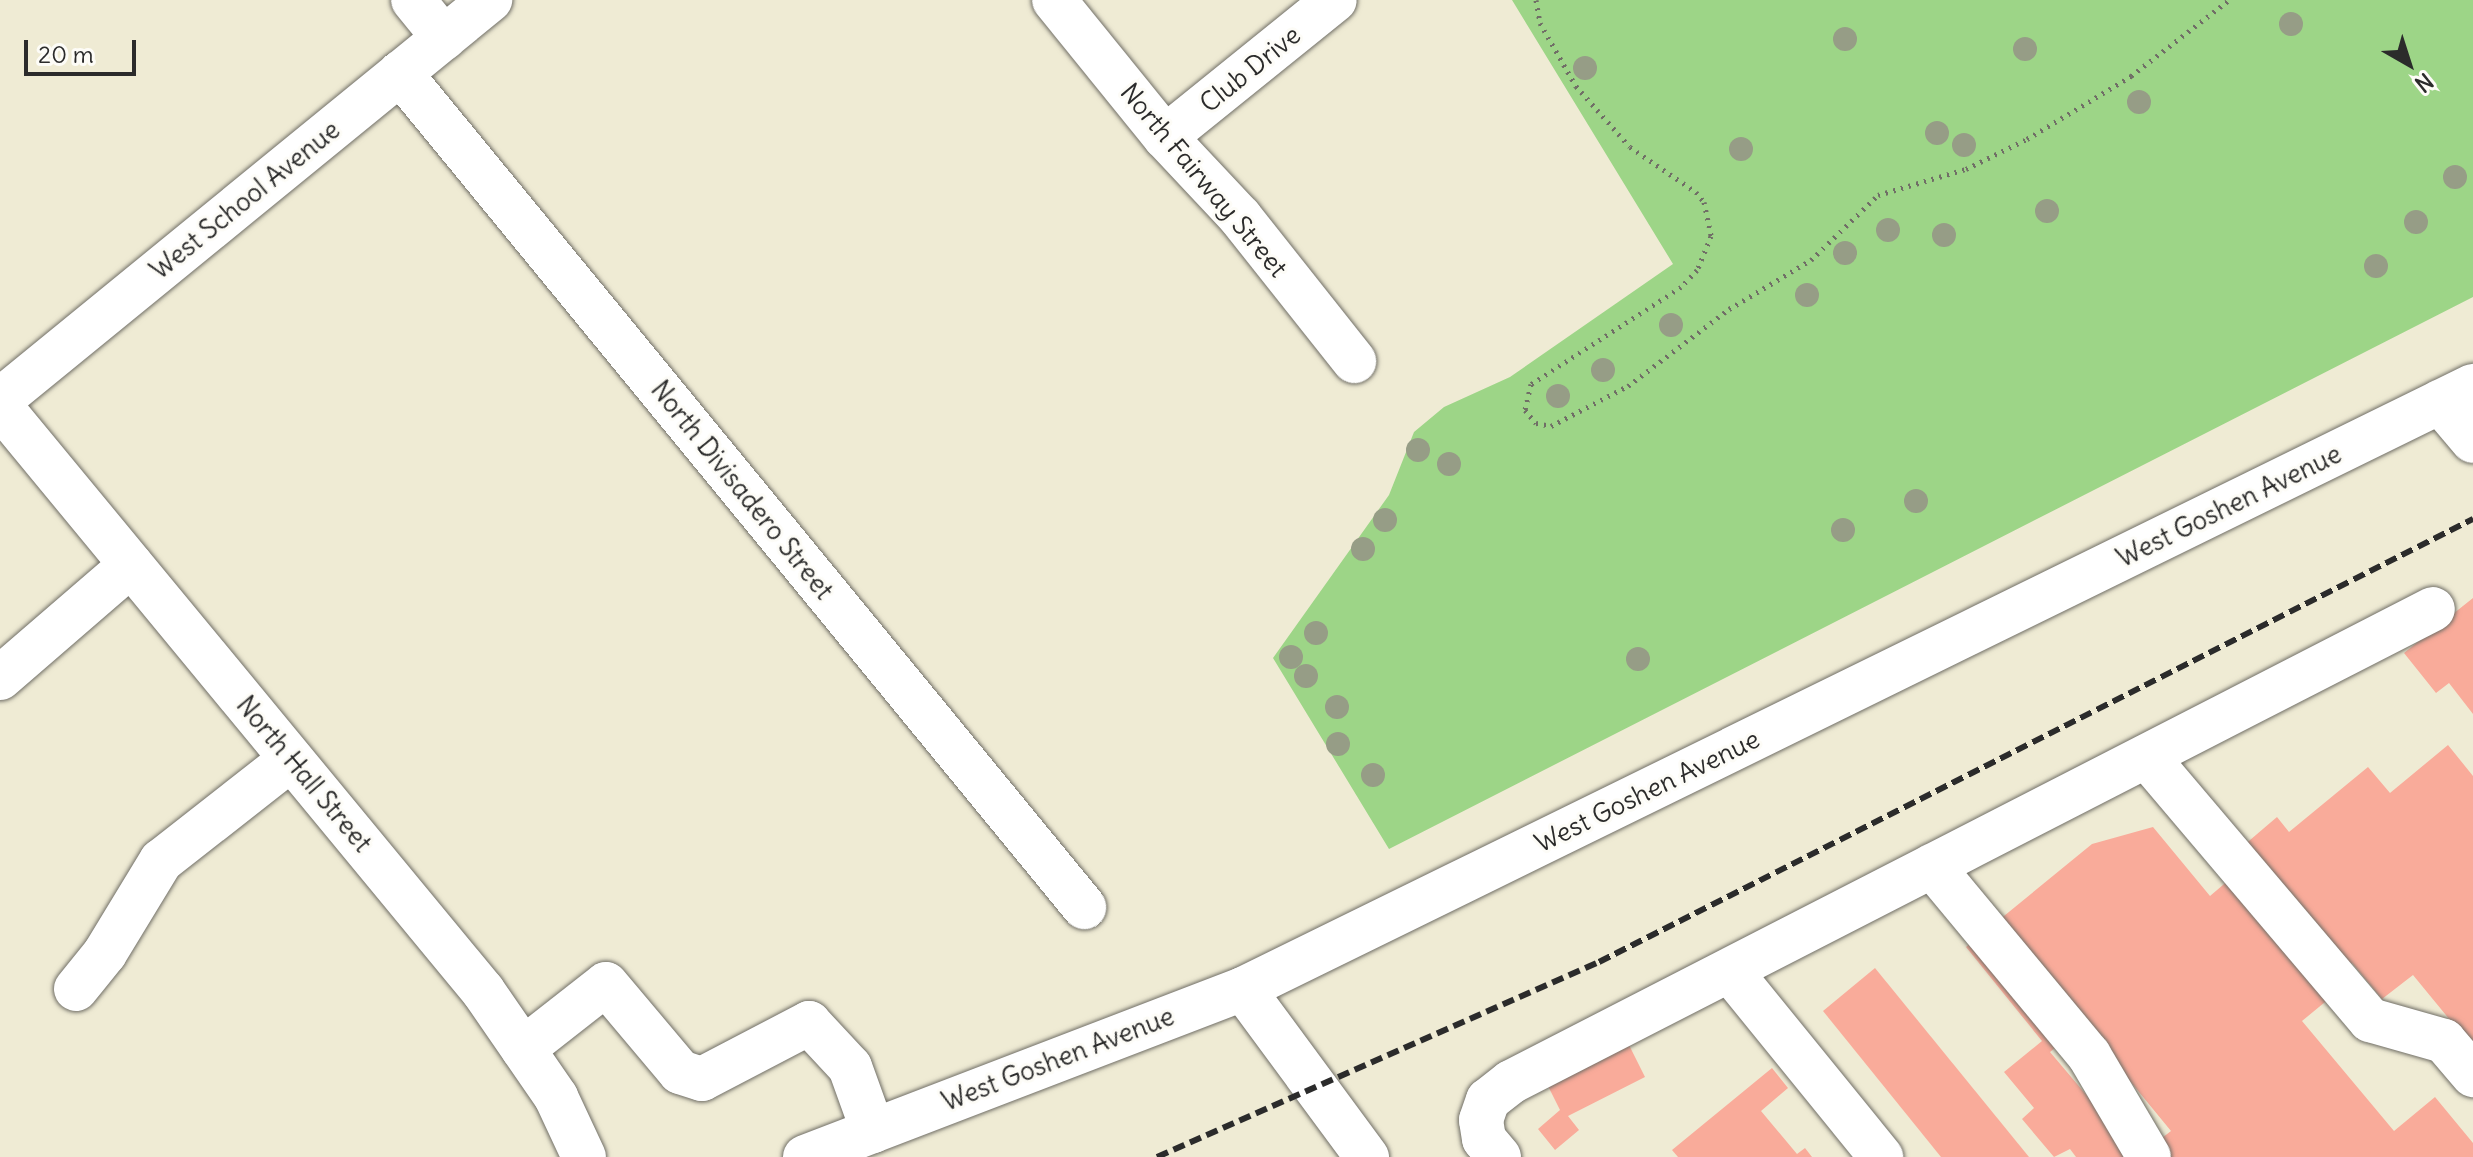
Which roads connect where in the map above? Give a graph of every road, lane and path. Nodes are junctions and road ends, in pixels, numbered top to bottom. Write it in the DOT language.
graph roads {
  1 [pos="413,0"];
  2 [pos="490,0"];
  3 [pos="1054,0"];
  4 [pos="1335,0"];
  5 [pos="1536,0"];
  6 [pos="2229,0"];
  7 [pos="444,38"];
  8 [pos="400,73"];
  9 [pos="1165,137"];
  10 [pos="1354,361"];
  11 [pos="2457,394"];
  12 [pos="0,400"];
  13 [pos="0,406"];
  14 [pos="2473,441"];
  15 [pos="131,565"];
  16 [pos="2433,609"];
  17 [pos="0,678"];
  18 [pos="2147,757"];
  19 [pos="291,759"];
  20 [pos="1932,866"];
  21 [pos="1084,907"];
  22 [pos="1730,971"];
  23 [pos="76,989"];
  24 [pos="1243,989"];
  25 [pos="523,1049"];
  26 [pos="2473,1075"];
  27 [pos="873,1131"];
  28 [pos="584,1157"];
  29 [pos="805,1157"];
  30 [pos="1367,1157"];
  31 [pos="1499,1157"];
  32 [pos="1881,1157"];
  33 [pos="2149,1157"];
  1 -- 7 [label="street"];
  2 -- 7 [label="street, West School Avenue"];
  3 -- 9 [label="street, North Fairway Street"];
  4 -- 9 [label="street, Club Drive"];
  5 -- 6 [label="path"];
  7 -- 8 [label="street, West School Avenue"];
  8 -- 12 [label="street, West School Avenue"];
  8 -- 21 [label="street, North Divisadero Street"];
  9 -- 10 [label="street, North Fairway Street"];
  11 -- 14 [label="street"];
  11 -- 24 [label="street, West Goshen Avenue"];
  13 -- 15 [label="street, North Hall Street"];
  15 -- 17 [label="street"];
  15 -- 19 [label="street, North Hall Street"];
  16 -- 18 [label="street"];
  18 -- 20 [label="street"];
  18 -- 26 [label="street"];
  19 -- 23 [label="street"];
  19 -- 25 [label="street, North Hall Street"];
  20 -- 22 [label="street"];
  20 -- 33 [label="street"];
  22 -- 31 [label="street"];
  22 -- 32 [label="street"];
  24 -- 27 [label="street, West Goshen Avenue"];
  24 -- 30 [label="street"];
  25 -- 27 [label="street"];
  25 -- 28 [label="street, North Hall Street"];
  27 -- 29 [label="street, West Goshen Avenue"];
}
